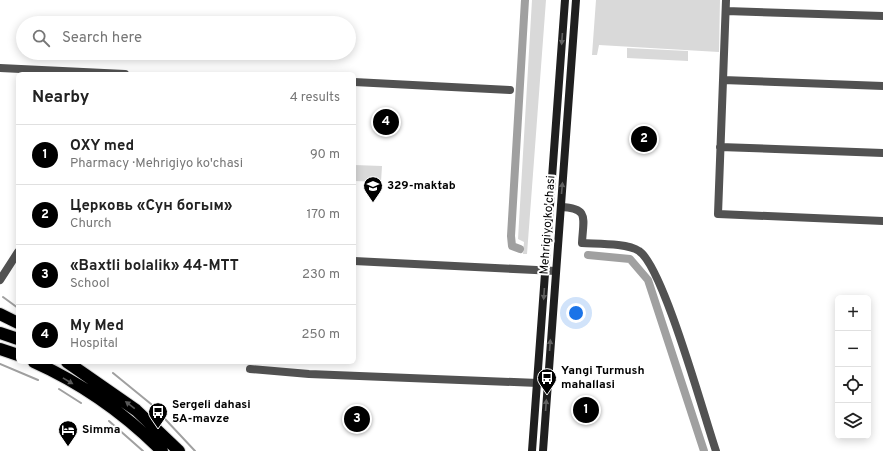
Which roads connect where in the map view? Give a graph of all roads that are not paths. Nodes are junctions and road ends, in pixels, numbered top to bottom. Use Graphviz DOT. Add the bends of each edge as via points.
graph roads {
  1 [pos="565,0"];
  2 [pos="576,0"];
  3 [pos="726,0"];
  4 [pos="726,10"];
  5 [pos="883,16"];
  6 [pos="0,68"];
  7 [pos="28,72"];
  8 [pos="723,80"];
  9 [pos="356,82"];
  10 [pos="883,86"];
  11 [pos="510,90"];
  12 [pos="720,147"];
  13 [pos="883,153"];
  14 [pos="561,207"];
  15 [pos="883,221"];
  16 [pos="16,255"];
  17 [pos="356,261"];
  18 [pos="545,270"];
  19 [pos="556,271"];
  20 [pos="0,280"];
  21 [pos="0,314"];
  22 [pos="16,322"];
  23 [pos="0,333"];
  24 [pos="16,338"];
  25 [pos="0,348"];
  26 [pos="16,354"];
  27 [pos="38,364"];
  28 [pos="70,364"];
  29 [pos="250,369"];
  30 [pos="538,383"];
  31 [pos="162,451"];
  32 [pos="179,451"];
  33 [pos="532,451"];
  34 [pos="543,451"];
  35 [pos="716,451"];
  1 -- 18 [label="main road, Mehrigiyo ko'chasi, one-way"];
  14 -- 2 [label="main road, Mehrigiyo ko'chasi, one-way"];
  3 -- 4 [label="street"];
  4 -- 5 [label="street"];
  4 -- 8 [label="street"];
  6 -- 7 [label="street"];
  8 -- 10 [label="street"];
  8 -- 12 [label="street"];
  9 -- 11 [label="street"];
  12 -- 13 [label="street"];
  12 -- 15 [label="street" via="718,214"];
  14 -- 19 [label="main road, Mehrigiyo ko'chasi"];
  14 -- 35 [label="street" via="575,207 580,210 583,216 582,243 632,247 643,254 654,270"];
  16 -- 20 [label="street"];
  17 -- 18 [label="street"];
  18 -- 19 [label="street"];
  18 -- 30 [label="main road, Mehrigiyo ko'chasi, one-way"];
  34 -- 19 [label="main road, Mehrigiyo ko'chasi, one-way"];
  21 -- 22 [label="highway"];
  23 -- 24 [label="highway"];
  25 -- 26 [label="highway"];
  27 -- 31 [label="highway, one-way" via="128,420"];
  32 -- 28 [label="highway, one-way" via="136,410"];
  29 -- 30 [label="street" via="309,374"];
  30 -- 33 [label="main road, Mehrigiyo ko'chasi"];
}
